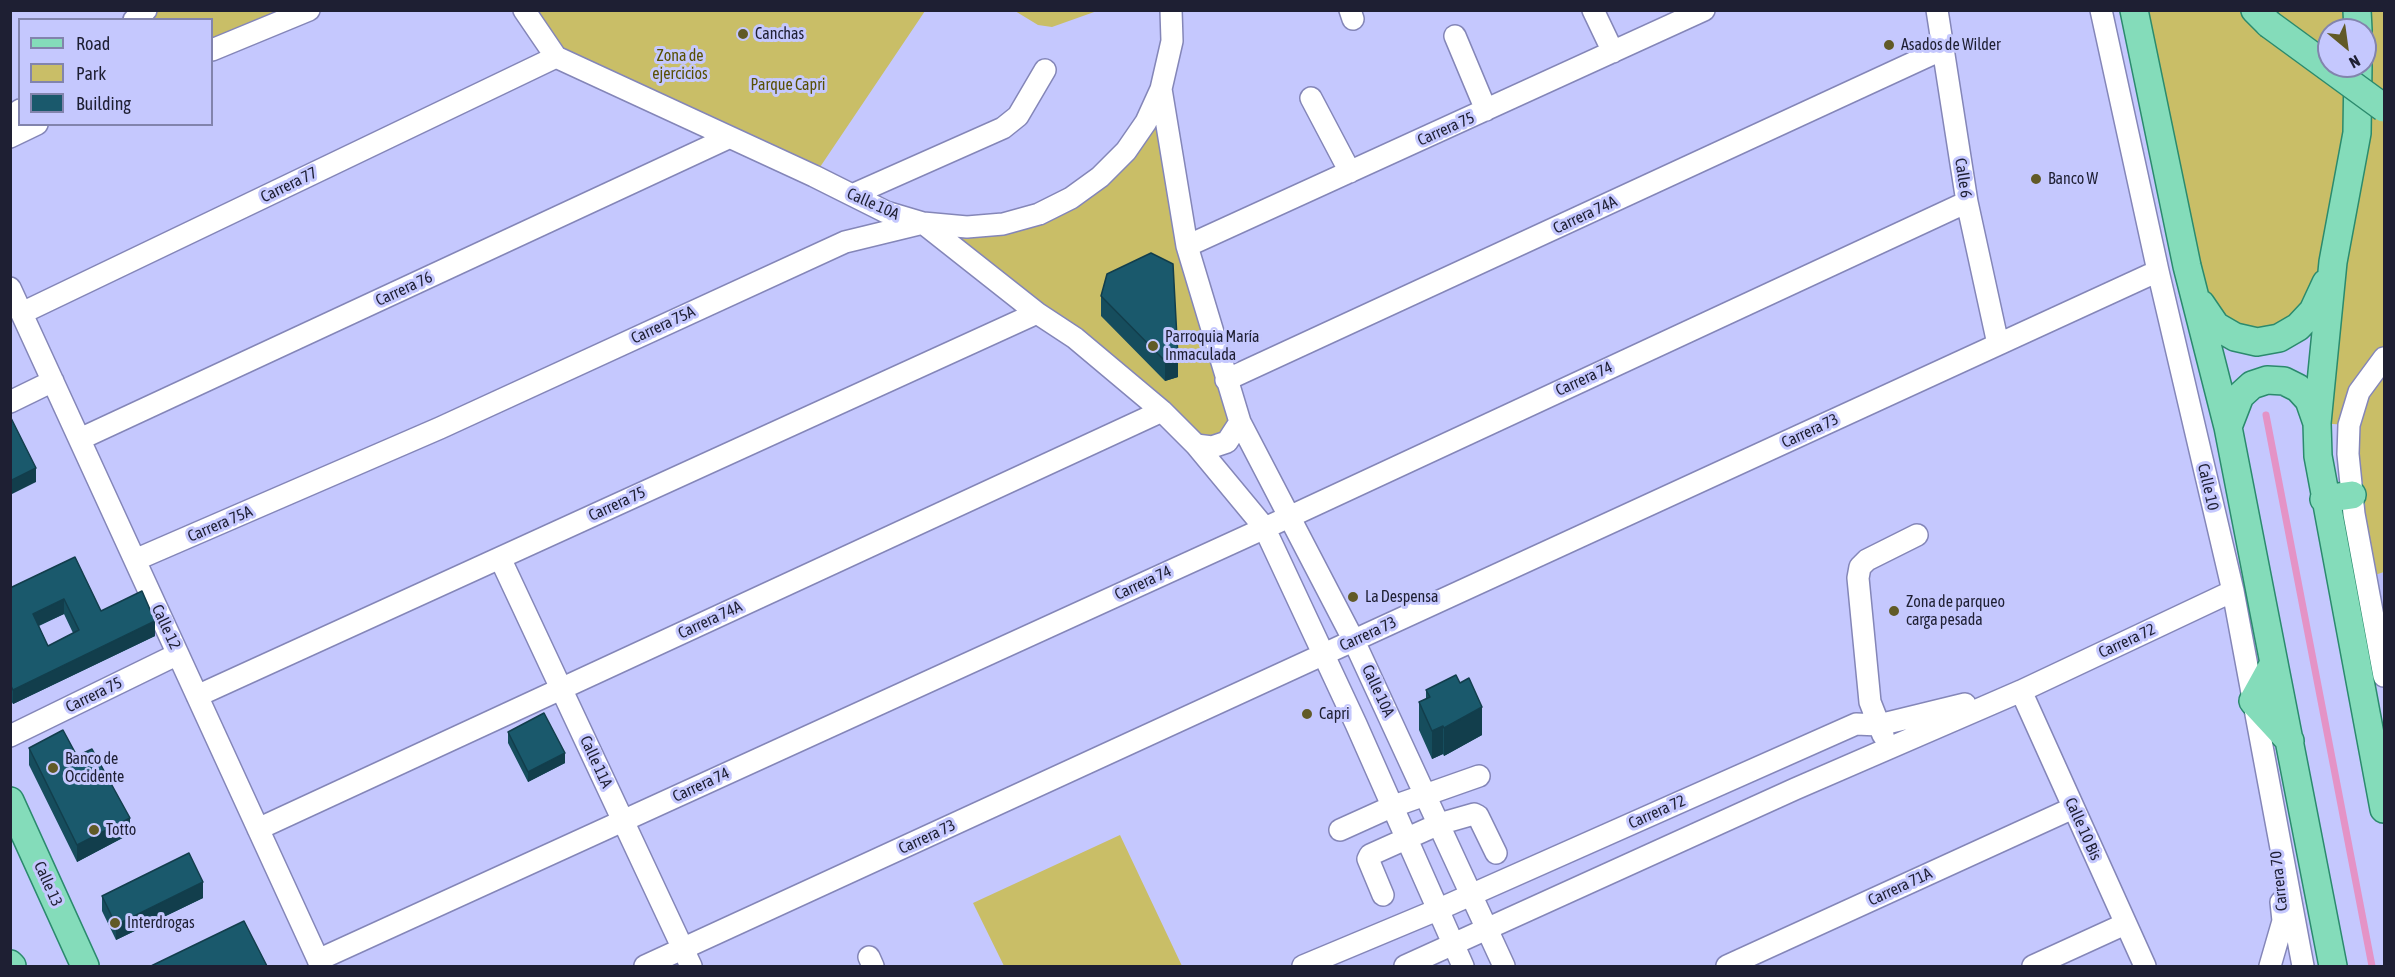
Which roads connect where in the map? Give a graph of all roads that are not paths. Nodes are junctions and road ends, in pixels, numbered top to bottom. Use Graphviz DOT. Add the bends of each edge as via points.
graph roads {
  1 [pos="309,10"];
  2 [pos="524,10"];
  3 [pos="1171,10"];
  4 [pos="1593,10"];
  5 [pos="1704,10"];
  6 [pos="1937,10"];
  7 [pos="2101,10"];
  8 [pos="2134,10"];
  9 [pos="2262,17"];
  10 [pos="1455,36"];
  11 [pos="213,50"];
  12 [pos="1943,50"];
  13 [pos="1613,52"];
  14 [pos="556,57"];
  15 [pos="1045,70"];
  16 [pos="2358,78"];
  17 [pos="1161,89"];
  18 [pos="1311,98"];
  19 [pos="2385,108"];
  20 [pos="1486,110"];
  21 [pos="34,126"];
  22 [pos="10,137"];
  23 [pos="728,138"];
  24 [pos="1350,172"];
  25 [pos="852,195"];
  26 [pos="1967,202"];
  27 [pos="923,223"];
  28 [pos="1187,246"];
  29 [pos="2333,262"];
  30 [pos="2187,266"];
  31 [pos="2158,271"];
  32 [pos="10,288"];
  33 [pos="22,313"];
  34 [pos="1037,313"];
  35 [pos="1998,345"];
  36 [pos="2385,358"];
  37 [pos="1226,380"];
  38 [pos="53,381"];
  39 [pos="10,402"];
  40 [pos="1162,411"];
  41 [pos="1240,422"];
  42 [pos="2317,423"];
  43 [pos="2228,427"];
  44 [pos="80,440"];
  45 [pos="1196,445"];
  46 [pos="2352,495"];
  47 [pos="2325,499"];
  48 [pos="1288,517"];
  49 [pos="1264,527"];
  50 [pos="1917,535"];
  51 [pos="500,558"];
  52 [pos="135,560"];
  53 [pos="2376,589"];
  54 [pos="2233,591"];
  55 [pos="2379,621"];
  56 [pos="1354,641"];
  57 [pos="178,654"];
  58 [pos="1324,655"];
  59 [pos="2274,663"];
  60 [pos="2385,676"];
  61 [pos="562,689"];
  62 [pos="2021,691"];
  63 [pos="196,696"];
  64 [pos="2253,701"];
  65 [pos="1878,725"];
  66 [pos="10,736"];
  67 [pos="2290,741"];
  68 [pos="1888,748"];
  69 [pos="2380,766"];
  70 [pos="1479,776"];
  71 [pos="2270,794"];
  72 [pos="1427,795"];
  73 [pos="10,801"];
  74 [pos="1391,807"];
  75 [pos="2073,808"];
  76 [pos="2384,808"];
  77 [pos="623,821"];
  78 [pos="1439,824"];
  79 [pos="258,829"];
  80 [pos="1340,830"];
  81 [pos="1405,838"];
  82 [pos="1496,853"];
  83 [pos="1383,895"];
  84 [pos="1471,895"];
  85 [pos="1437,910"];
  86 [pos="2125,924"];
  87 [pos="1488,930"];
  88 [pos="1454,946"];
  89 [pos="687,958"];
  90 [pos="319,963"];
  91 [pos="85,966"];
  92 [pos="645,966"];
  93 [pos="1302,966"];
  94 [pos="1405,966"];
  95 [pos="1463,966"];
  96 [pos="1504,966"];
  97 [pos="1727,966"];
  98 [pos="2033,966"];
  99 [pos="2145,966"];
  100 [pos="2270,966"];
  101 [pos="2303,966"];
  102 [pos="2333,966"];
  1 -- 11 [label="street"];
  2 -- 14 [label="street"];
  3 -- 17 [label="street, Calle 10A" via="1172,41"];
  4 -- 13 [label="street"];
  5 -- 13 [label="street, Carrera 75"];
  6 -- 12 [label="street, Calle 6"];
  7 -- 31 [label="street, Calle 10"];
  8 -- 30 [label="main road, Calle 10"];
  9 -- 19 [label="main road, bridge"];
  10 -- 20 [label="street"];
  12 -- 26 [label="street, Calle 6"];
  12 -- 37 [label="street, Carrera 74A"];
  13 -- 20 [label="street, Carrera 75"];
  14 -- 23 [label="street, Calle 10A"];
  14 -- 33 [label="street, Carrera 77"];
  15 -- 25 [label="street" via="1018,116 1003,128"];
  16 -- 29 [label="main road" via="2357,134"];
  17 -- 27 [label="street, Carrera 75A" via="1146,122 1126,151 1071,198 1039,214 1004,224 967,227"];
  17 -- 28 [label="street, Calle 10A"];
  18 -- 24 [label="street"];
  20 -- 24 [label="street, Carrera 75"];
  21 -- 22 [label="street"];
  23 -- 25 [label="street, Calle 10A"];
  23 -- 44 [label="street, Carrera 76"];
  24 -- 28 [label="street, Carrera 75"];
  25 -- 27 [label="street, Calle 10A" via="886,212"];
  26 -- 35 [label="street, Calle 6"];
  26 -- 48 [label="street, Carrera 74"];
  27 -- 34 [label="street, Calle 10A"];
  27 -- 52 [label="street, Carrera 75A" via="845,242 440,428"];
  28 -- 37 [label="street, Calle 10A"];
  29 -- 30 [label="main road" via="2322,294 2298,327 2279,338 2257,342 2235,338 2216,326 2203,309"];
  29 -- 42 [label="main road"];
  30 -- 43 [label="main road, Calle 10"];
  31 -- 35 [label="street, Carrera 73"];
  31 -- 54 [label="street, Calle 10"];
  32 -- 33 [label="street, Calle 12"];
  33 -- 38 [label="street, Calle 12"];
  34 -- 40 [label="street, Calle 10A" via="1076,338"];
  34 -- 51 [label="street, Carrera 75"];
  35 -- 56 [label="street, Carrera 73"];
  36 -- 46 [label="street" via="2359,392 2351,414 2348,454"];
  37 -- 41 [label="street, Calle 10A"];
  38 -- 39 [label="street"];
  38 -- 44 [label="street, Calle 12"];
  40 -- 45 [label="street, Calle 10A"];
  40 -- 61 [label="street, Carrera 74A"];
  41 -- 45 [label="street" via="1227,442 1212,447"];
  41 -- 48 [label="street, Calle 10A"];
  42 -- 43 [label="main road" via="2309,400 2298,388 2284,381 2267,380 2252,385 2240,396"];
  42 -- 47 [label="main road"];
  43 -- 59 [label="main road, Calle 10"];
  44 -- 52 [label="street, Calle 12"];
  45 -- 49 [label="street, Calle 10A"];
  46 -- 47 [label="main road"];
  46 -- 53 [label="street"];
  47 -- 69 [label="main road"];
  48 -- 49 [label="street, Carrera 74"];
  48 -- 56 [label="street, Calle 10A"];
  49 -- 58 [label="street, Calle 10A"];
  49 -- 77 [label="street, Carrera 74"];
  50 -- 65 [label="street" via="1860,567 1870,702"];
  51 -- 61 [label="street, Calle 11A"];
  51 -- 63 [label="street, Carrera 75"];
  52 -- 57 [label="street, Calle 12"];
  53 -- 55 [label="street"];
  54 -- 62 [label="street, Carrera 72"];
  54 -- 64 [label="street, Calle 10"];
  55 -- 60 [label="street"];
  56 -- 58 [label="street, Carrera 73"];
  56 -- 72 [label="street, Calle 10A"];
  57 -- 63 [label="street, Calle 12"];
  57 -- 66 [label="street, Carrera 75"];
  58 -- 74 [label="street, Calle 10A"];
  58 -- 89 [label="street, Carrera 73"];
  59 -- 64 [label="main road"];
  59 -- 67 [label="main road, Calle 10"];
  61 -- 77 [label="street, Calle 11A"];
  61 -- 79 [label="street, Carrera 74A"];
  62 -- 65 [label="street, Carrera 72"];
  62 -- 68 [label="street, Carrera 72"];
  62 -- 75 [label="street, Calle 10 Bis"];
  63 -- 79 [label="street, Calle 12"];
  64 -- 67 [label="main road"];
  64 -- 71 [label="street, Calle 10"];
  65 -- 68 [label="street"];
  65 -- 84 [label="street, Carrera 72" via="1856,724"];
  67 -- 102 [label="main road, Calle 10"];
  68 -- 87 [label="street, Carrera 72"];
  69 -- 76 [label="main road"];
  70 -- 72 [label="street"];
  71 -- 100 [label="street, Carrera 70" via="2283,921"];
  71 -- 101 [label="street, Calle 10"];
  72 -- 74 [label="street"];
  72 -- 78 [label="street, Calle 10A"];
  73 -- 91 [label="main road, Calle 13"];
  74 -- 80 [label="street"];
  74 -- 81 [label="street, Calle 10A"];
  75 -- 86 [label="street, Calle 10 Bis"];
  75 -- 97 [label="street, Carrera 71A"];
  77 -- 89 [label="street, Calle 11A"];
  77 -- 90 [label="street, Carrera 74"];
  78 -- 81 [label="street"];
  78 -- 82 [label="street" via="1478,816"];
  78 -- 84 [label="street, Calle 10A"];
  79 -- 90 [label="street, Calle 12"];
  81 -- 83 [label="street" via="1368,857"];
  81 -- 85 [label="street, Calle 10A"];
  84 -- 85 [label="street, Carrera 72"];
  84 -- 87 [label="street, Calle 10A"];
  85 -- 88 [label="street, Calle 10A"];
  85 -- 93 [label="street, Carrera 72"];
  86 -- 98 [label="street"];
  86 -- 99 [label="street, Calle 10 Bis"];
  87 -- 88 [label="street, Carrera 72"];
  87 -- 96 [label="street, Calle 10A"];
  88 -- 94 [label="street, Carrera 72"];
  88 -- 95 [label="street, Calle 10A"];
  89 -- 92 [label="street, Carrera 73"];
}
